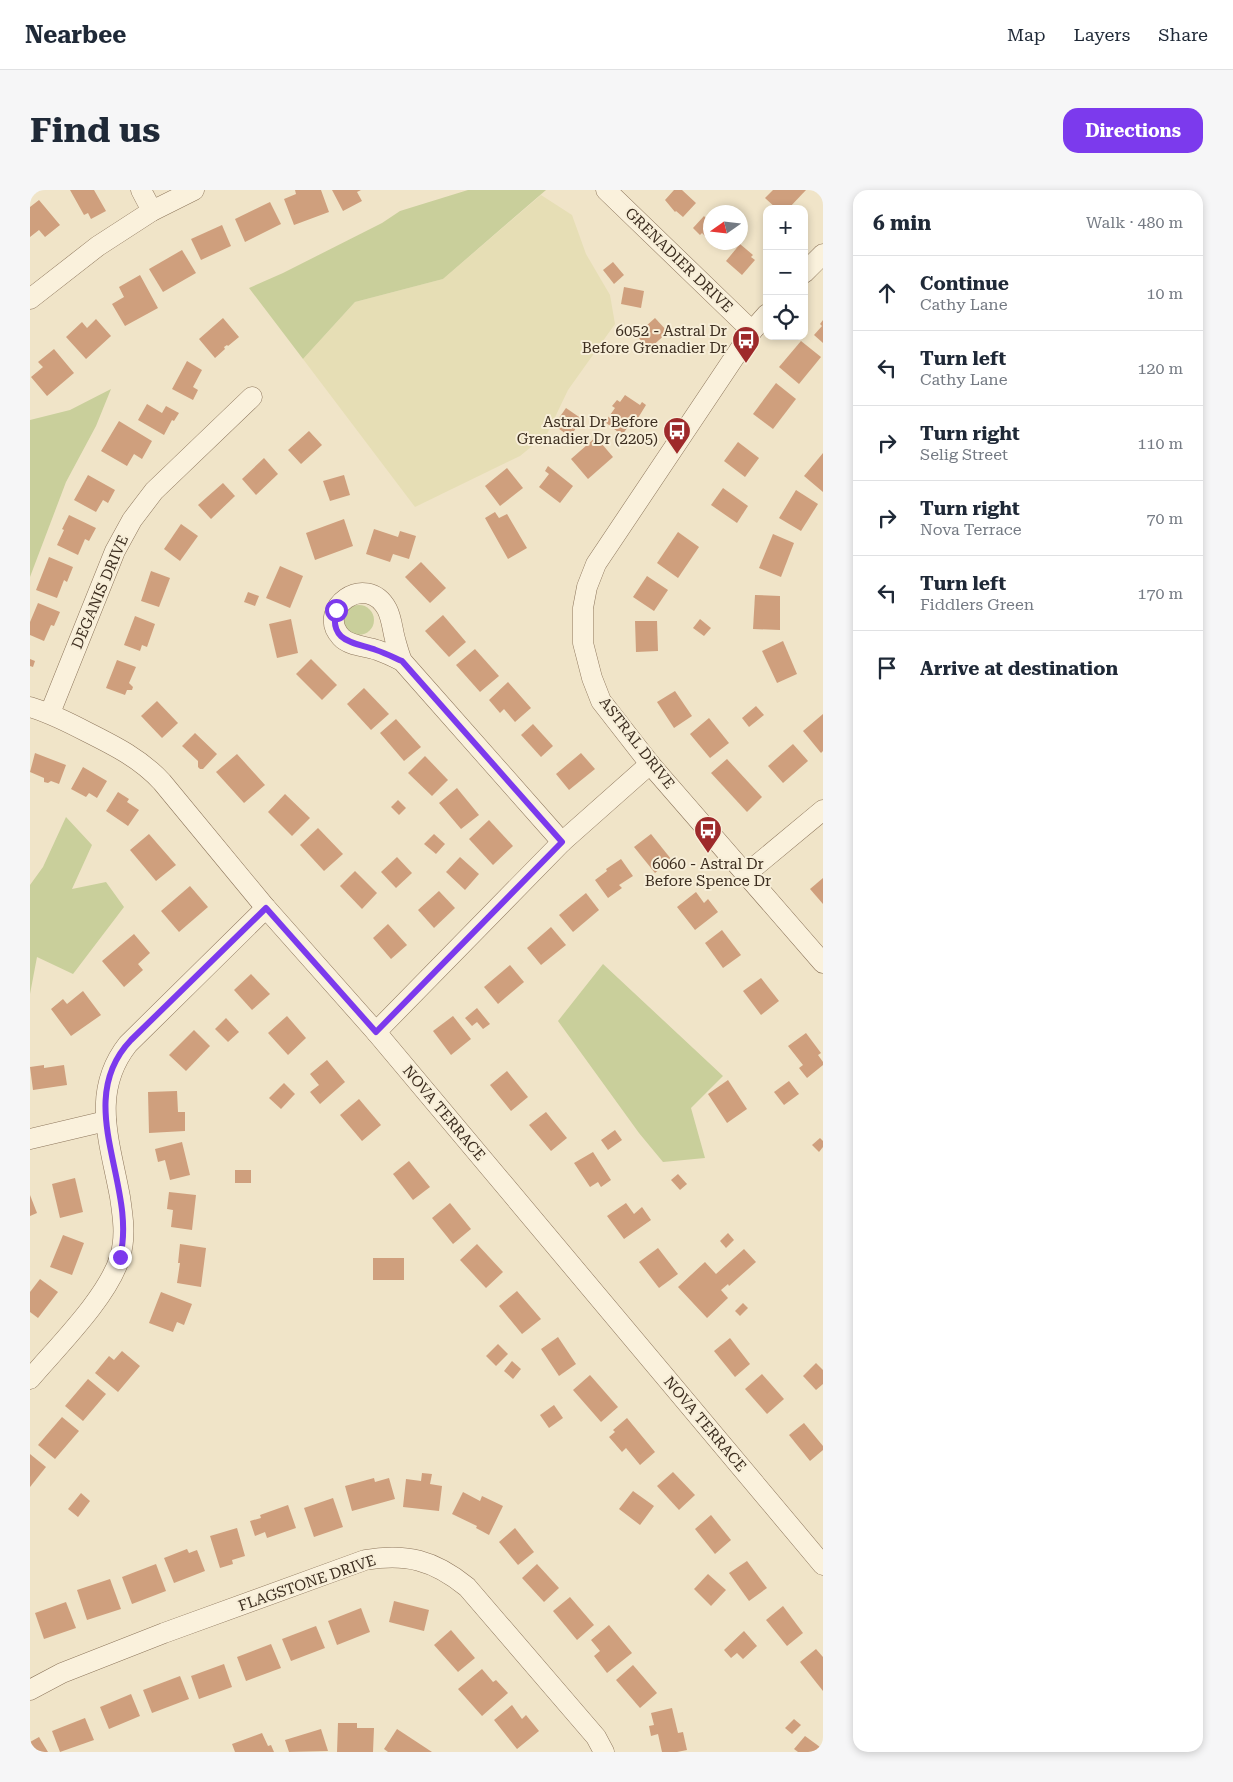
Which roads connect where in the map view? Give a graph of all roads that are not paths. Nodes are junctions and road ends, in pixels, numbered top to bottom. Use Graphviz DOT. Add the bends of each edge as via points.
graph roads {
  1 [pos="141,190"];
  2 [pos="194,190"];
  3 [pos="606,190"];
  4 [pos="152,211"];
  5 [pos="823,254"];
  6 [pos="808,269"];
  7 [pos="30,299"];
  8 [pos="763,319"];
  9 [pos="752,331"];
  10 [pos="252,396"];
  11 [pos="402,661"];
  12 [pos="30,706"];
  13 [pos="50,713"];
  14 [pos="650,764"];
  15 [pos="823,810"];
  16 [pos="562,842"];
  17 [pos="746,874"];
  18 [pos="266,908"];
  19 [pos="823,963"];
  20 [pos="376,1032"];
  21 [pos="106,1121"];
  22 [pos="30,1140"];
  23 [pos="30,1379"];
  24 [pos="823,1564"];
  25 [pos="30,1690"];
  26 [pos="604,1752"];
  1 -- 4 [label="street"];
  2 -- 4 [label="street"];
  3 -- 9 [label="street, GRENADIER DRIVE"];
  4 -- 7 [label="street" via="98,246"];
  5 -- 6 [label="street"];
  8 -- 9 [label="street, ASTRAL DRIVE"];
  9 -- 14 [label="street, ASTRAL DRIVE" via="600,556 587,587 583,643 592,678 601,701"];
  10 -- 13 [label="street, DEGANIS DRIVE" via="154,491 132,520 115,551"];
  11 -- 16 [label="street"];
  12 -- 13 [label="street, NOVA TERRACE"];
  13 -- 18 [label="street, NOVA TERRACE" via="130,754 157,775"];
  14 -- 16 [label="street"];
  14 -- 17 [label="street, ASTRAL DRIVE"];
  15 -- 17 [label="street"];
  16 -- 20 [label="street"];
  17 -- 19 [label="street, ASTRAL DRIVE"];
  18 -- 20 [label="street, NOVA TERRACE"];
  18 -- 21 [label="street" via="122,1051 106,1087"];
  20 -- 24 [label="street, NOVA TERRACE"];
  21 -- 22 [label="street"];
  21 -- 23 [label="street" via="123,1215 120,1257 95,1303"];
  25 -- 26 [label="street, FLAGSTONE DRIVE" via="62,1673 164,1633 365,1560 404,1558 442,1570 466,1587 596,1737"];
}
